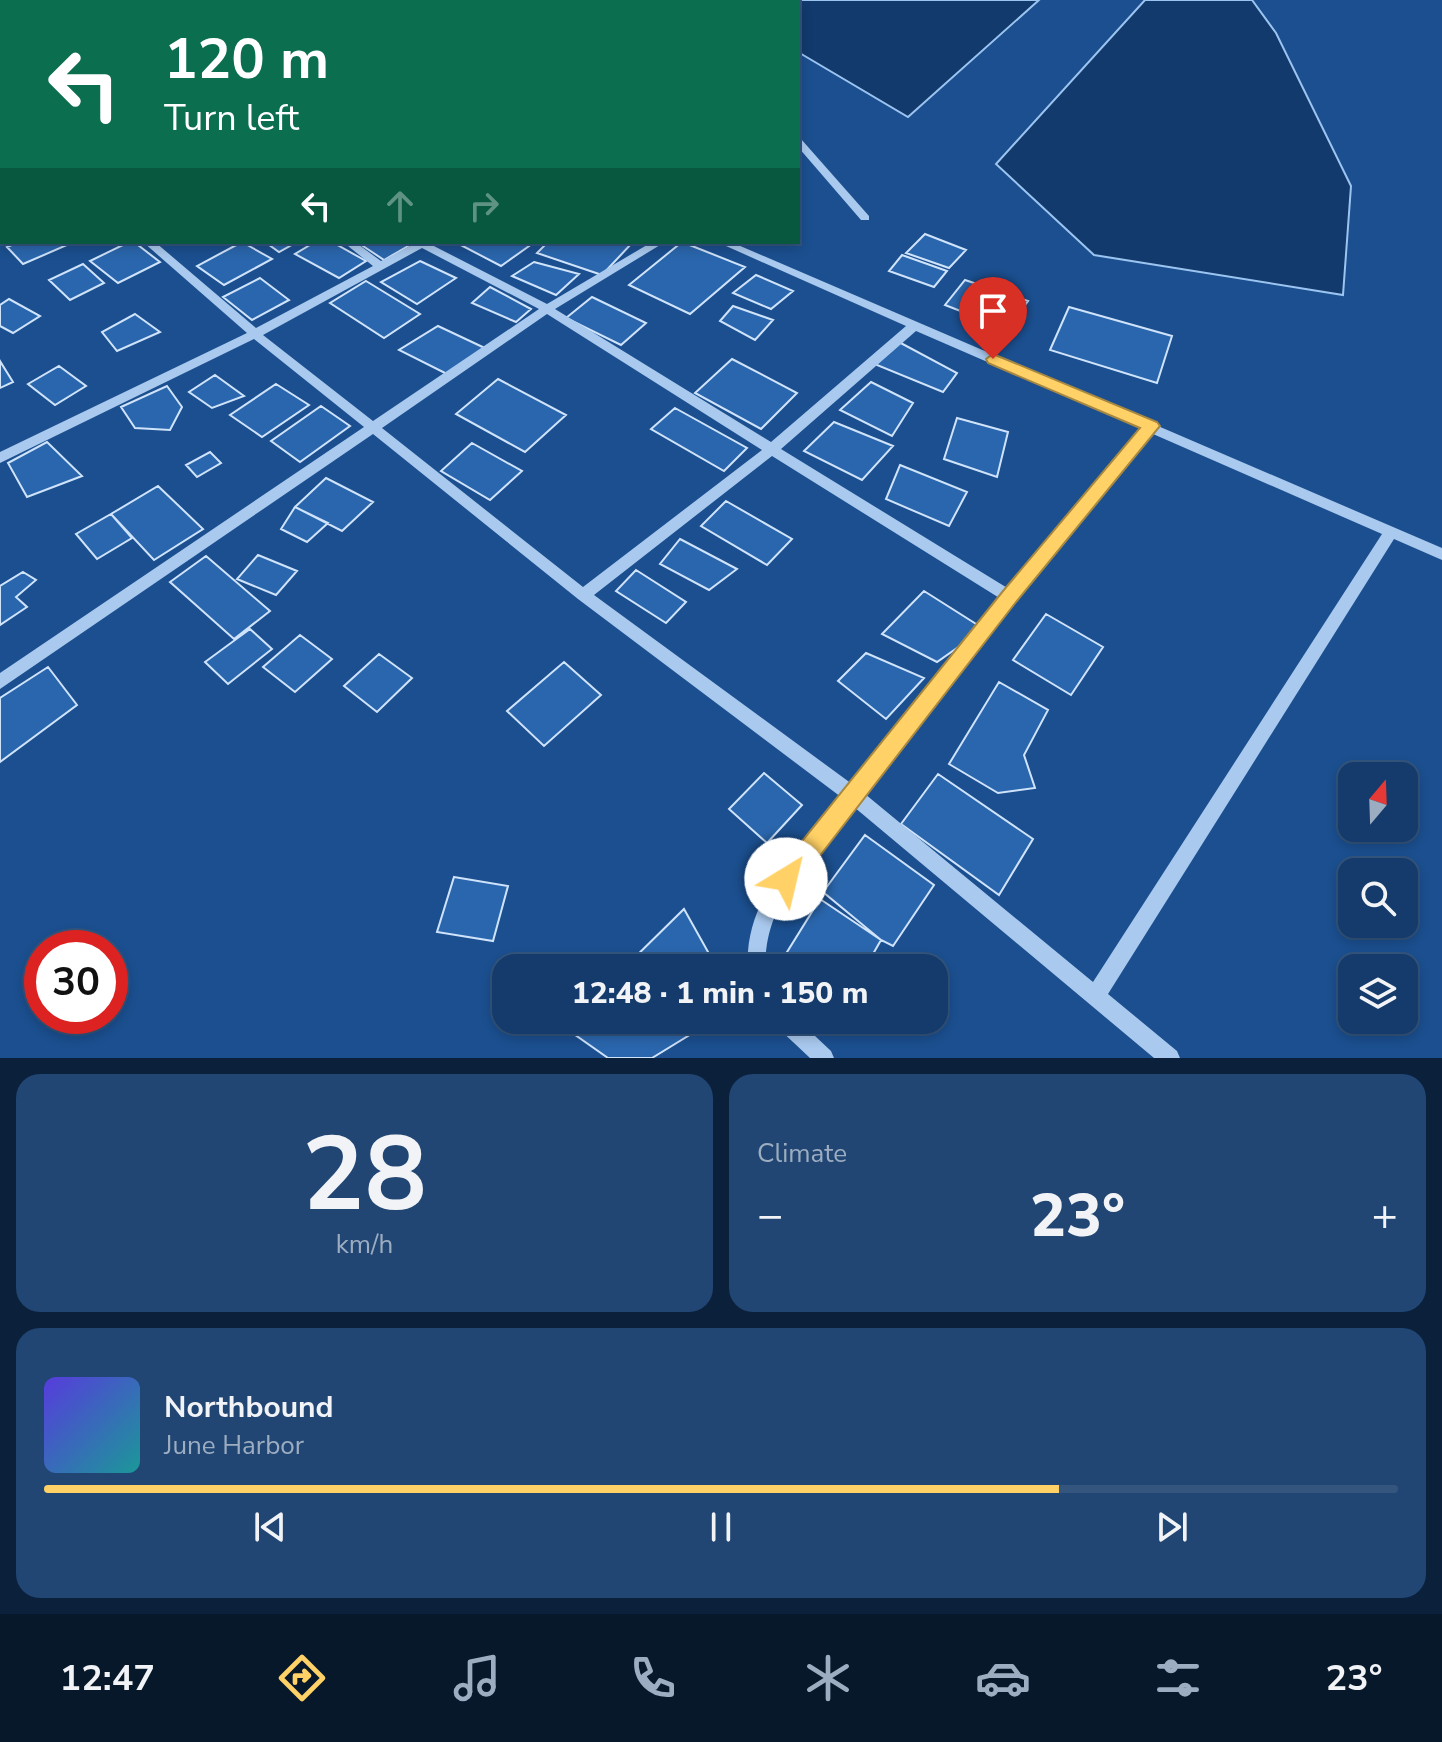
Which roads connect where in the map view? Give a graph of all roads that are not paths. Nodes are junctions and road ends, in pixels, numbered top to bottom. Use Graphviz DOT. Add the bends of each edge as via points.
graph roads {
  1 [pos="800,143"];
  2 [pos="865,218"];
  3 [pos="150,244"];
  4 [pos="351,244"];
  5 [pos="422,244"];
  6 [pos="426,244"];
  7 [pos="657,244"];
  8 [pos="727,244"];
  9 [pos="379,265"];
  10 [pos="547,309"];
  11 [pos="914,326"];
  12 [pos="255,334"];
  13 [pos="1152,426"];
  14 [pos="374,430"];
  15 [pos="771,450"];
  16 [pos="0,458"];
  17 [pos="1390,533"];
  18 [pos="1442,554"];
  19 [pos="583,595"];
  20 [pos="1009,597"];
  21 [pos="0,682"];
  22 [pos="854,796"];
  23 [pos="759,954"];
  24 [pos="1095,996"];
  25 [pos="799,1034"];
  26 [pos="824,1058"];
  27 [pos="1170,1058"];
  1 -- 2 [label="street"];
  3 -- 12 [label="street"];
  4 -- 9 [label="street"];
  5 -- 9 [label="street"];
  6 -- 10 [label="street"];
  7 -- 10 [label="street"];
  8 -- 11 [label="street"];
  9 -- 12 [label="street"];
  10 -- 14 [label="street"];
  10 -- 15 [label="street"];
  11 -- 13 [label="street"];
  11 -- 15 [label="street"];
  12 -- 14 [label="street"];
  12 -- 16 [label="street"];
  13 -- 17 [label="street"];
  13 -- 20 [label="street"];
  14 -- 19 [label="street"];
  14 -- 21 [label="street"];
  15 -- 19 [label="street"];
  15 -- 20 [label="street"];
  17 -- 18 [label="street"];
  17 -- 24 [label="street"];
  19 -- 22 [label="street"];
  20 -- 22 [label="street"];
  22 -- 23 [label="street" via="799,860 774,899"];
  22 -- 24 [label="street"];
  24 -- 27 [label="street"];
  25 -- 26 [label="street"];
}
